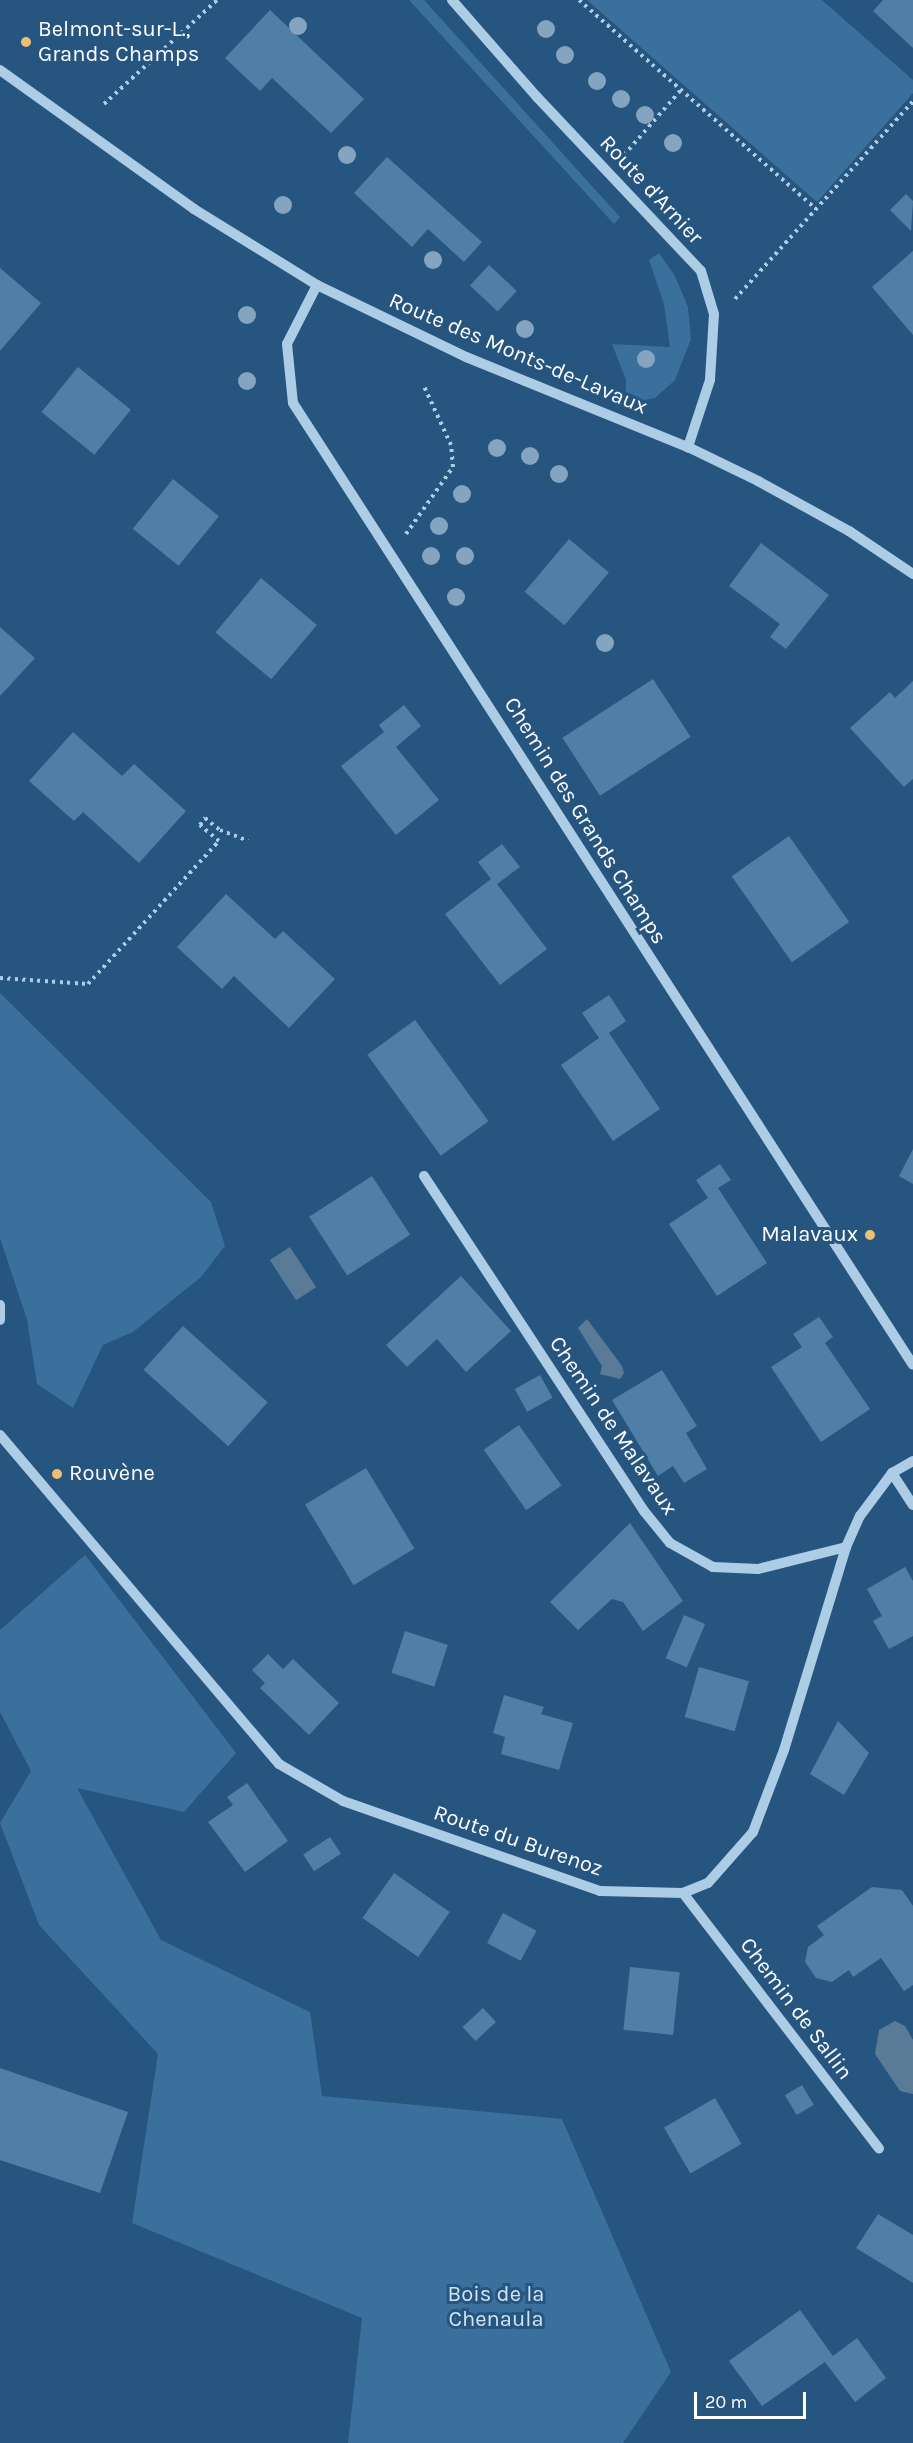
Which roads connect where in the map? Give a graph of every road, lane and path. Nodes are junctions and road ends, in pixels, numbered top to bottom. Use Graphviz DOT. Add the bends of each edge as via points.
graph roads {
  1 [pos="217,0"];
  2 [pos="452,0"];
  3 [pos="579,0"];
  4 [pos="0,70"];
  5 [pos="680,91"];
  6 [pos="913,101"];
  7 [pos="104,104"];
  8 [pos="621,158"];
  9 [pos="816,209"];
  10 [pos="317,285"];
  11 [pos="731,302"];
  12 [pos="423,384"];
  13 [pos="688,447"];
  14 [pos="392,558"];
  15 [pos="913,574"];
  16 [pos="248,841"];
  17 [pos="0,978"];
  18 [pos="424,1176"];
  19 [pos="0,1305"];
  20 [pos="0,1320"];
  21 [pos="913,1365"];
  22 [pos="0,1435"];
  23 [pos="913,1461"];
  24 [pos="892,1473"];
  25 [pos="913,1505"];
  26 [pos="846,1547"];
  27 [pos="683,1893"];
  28 [pos="879,2148"];
  1 -- 7 [label="path"];
  2 -- 13 [label="street, Route d'Arnier" via="537,98 701,271 714,314 710,380"];
  3 -- 5 [label="path"];
  4 -- 10 [label="street, Route des Monts-de-Lavaux" via="194,209"];
  5 -- 8 [label="path"];
  5 -- 9 [label="path"];
  6 -- 9 [label="path"];
  9 -- 11 [label="path" via="748,288"];
  10 -- 13 [label="street, Route des Monts-de-Lavaux" via="466,357"];
  10 -- 14 [label="street, Chemin des Grands Champs" via="287,344 293,403"];
  12 -- 14 [label="path" via="451,445 453,467 425,502"];
  13 -- 15 [label="street, Route des Monts-de-Lavaux" via="783,494"];
  14 -- 21 [label="street, Chemin des Grands Champs"];
  16 -- 17 [label="path" via="220,830 205,818 200,825 219,841 88,984"];
  18 -- 26 [label="street, Chemin de Malavaux" via="644,1511 670,1543 713,1567 758,1569"];
  19 -- 20 [label="street"];
  22 -- 27 [label="street, Route du Burenoz" via="279,1764 343,1801 600,1890"];
  23 -- 24 [label="street, Route du Burenoz"];
  24 -- 25 [label="street"];
  24 -- 26 [label="street, Route du Burenoz" via="860,1516"];
  26 -- 27 [label="street, Route du Burenoz" via="784,1750 753,1832 708,1883"];
  27 -- 28 [label="street, Chemin de Sallin"];
}
